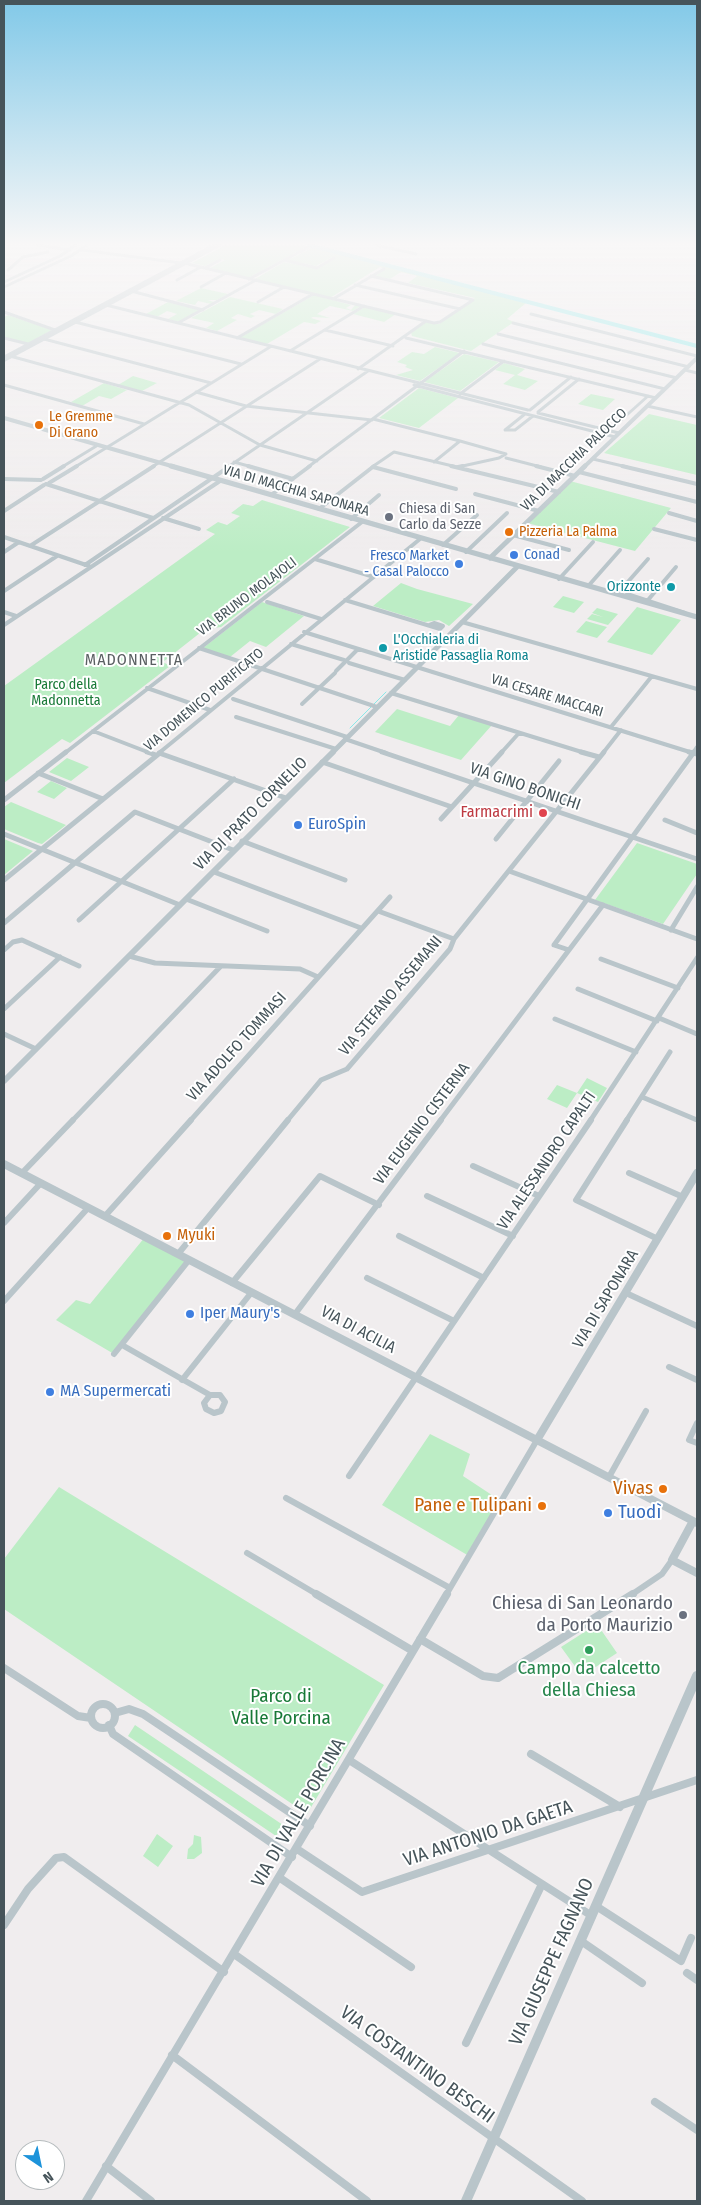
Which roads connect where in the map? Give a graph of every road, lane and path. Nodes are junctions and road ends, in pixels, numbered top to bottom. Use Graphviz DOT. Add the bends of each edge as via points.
graph roads {
  1 [pos="21,348"];
  2 [pos="29,348"];
  3 [pos="79,348"];
  4 [pos="179,348"];
  5 [pos="267,348"];
  6 [pos="276,348"];
  7 [pos="297,348"];
  8 [pos="390,348"];
  9 [pos="450,348"];
  10 [pos="499,348"];
  11 [pos="555,348"];
  12 [pos="607,348"];
  13 [pos="662,348"];
  14 [pos="464,351"];
  15 [pos="290,352"];
  16 [pos="12,357"];
  17 [pos="697,357"];
  18 [pos="4,358"];
  19 [pos="320,359"];
  20 [pos="504,361"];
  21 [pos="241,364"];
  22 [pos="358,369"];
  23 [pos="687,369"];
  24 [pos="368,371"];
  25 [pos="697,373"];
  26 [pos="393,377"];
  27 [pos="571,377"];
  28 [pos="677,378"];
  29 [pos="579,379"];
  30 [pos="420,382"];
  31 [pos="211,383"];
  32 [pos="4,385"];
  33 [pos="416,386"];
  34 [pos="665,389"];
  35 [pos="196,392"];
  36 [pos="462,393"];
  37 [pos="457,396"];
  38 [pos="648,396"];
  39 [pos="656,398"];
  40 [pos="179,402"];
  41 [pos="246,406"];
  42 [pos="647,406"];
  43 [pos="309,412"];
  44 [pos="527,412"];
  45 [pos="535,414"];
  46 [pos="697,417"];
  47 [pos="4,418"];
  48 [pos="372,419"];
  49 [pos="144,424"];
  50 [pos="219,424"];
  51 [pos="609,430"];
  52 [pos="603,434"];
  53 [pos="617,435"];
  54 [pos="460,440"];
  55 [pos="98,445"];
  56 [pos="260,445"];
  57 [pos="106,447"];
  58 [pos="90,450"];
  59 [pos="98,452"];
  60 [pos="506,458"];
  61 [pos="593,459"];
  62 [pos="317,461"];
  63 [pos="234,462"];
  64 [pos="434,462"];
  65 [pos="159,463"];
  66 [pos="373,467"];
  67 [pos="458,467"];
  68 [pos="579,472"];
  69 [pos="575,476"];
  70 [pos="210,478"];
  71 [pos="4,479"];
  72 [pos="293,479"];
  73 [pos="41,480"];
  74 [pos="220,481"];
  75 [pos="203,483"];
  76 [pos="47,484"];
  77 [pos="697,484"];
  78 [pos="212,486"];
  79 [pos="456,489"];
  80 [pos="559,492"];
  81 [pos="475,494"];
  82 [pos="271,495"];
  83 [pos="379,495"];
  84 [pos="99,502"];
  85 [pos="697,502"];
  86 [pos="319,510"];
  87 [pos="4,511"];
  88 [pos="540,511"];
  89 [pos="669,513"];
  90 [pos="507,514"];
  91 [pos="477,515"];
  92 [pos="153,518"];
  93 [pos="164,518"];
  94 [pos="351,518"];
  95 [pos="697,521"];
  96 [pos="362,522"];
  97 [pos="157,523"];
  98 [pos="199,529"];
  99 [pos="654,529"];
  100 [pos="513,535"];
  101 [pos="4,537"];
  102 [pos="420,539"];
  103 [pos="697,540"];
  104 [pos="19,542"];
  105 [pos="593,542"];
  106 [pos="30,546"];
  107 [pos="443,546"];
  108 [pos="570,550"];
  109 [pos="620,550"];
  110 [pos="4,552"];
  111 [pos="466,552"];
  112 [pos="56,556"];
  113 [pos="490,558"];
  114 [pos="315,559"];
  115 [pos="648,559"];
  116 [pos="86,565"];
  117 [pos="91,566"];
  118 [pos="517,567"];
  119 [pos="676,567"];
  120 [pos="374,577"];
  121 [pos="561,577"];
  122 [pos="590,584"];
  123 [pos="4,591"];
  124 [pos="619,592"];
  125 [pos="345,600"];
  126 [pos="648,600"];
  127 [pos="266,602"];
  128 [pos="4,612"];
  129 [pos="686,614"];
  130 [pos="16,616"];
  131 [pos="697,617"];
  132 [pos="321,619"];
  133 [pos="462,622"];
  134 [pos="4,625"];
  135 [pos="428,625"];
  136 [pos="304,632"];
  137 [pos="290,644"];
  138 [pos="199,648"];
  139 [pos="358,649"];
  140 [pos="344,660"];
  141 [pos="349,663"];
  142 [pos="417,667"];
  143 [pos="260,669"];
  144 [pos="652,676"];
  145 [pos="405,680"];
  146 [pos="147,688"];
  147 [pos="319,688"];
  148 [pos="697,688"];
  149 [pos="392,693"];
  150 [pos="233,699"];
  151 [pos="302,704"];
  152 [pos="377,707"];
  153 [pos="210,710"];
  154 [pos="236,717"];
  155 [pos="611,727"];
  156 [pos="621,730"];
  157 [pos="93,731"];
  158 [pos="519,732"];
  159 [pos="346,738"];
  160 [pos="697,747"];
  161 [pos="336,749"];
  162 [pos="695,753"];
  163 [pos="157,754"];
  164 [pos="599,757"];
  165 [pos="559,761"];
  166 [pos="322,762"];
  167 [pos="38,773"];
  168 [pos="234,779"];
  169 [pos="474,782"];
  170 [pos="286,798"];
  171 [pos="104,799"];
  172 [pos="4,800"];
  173 [pos="526,800"];
  174 [pos="452,807"];
  175 [pos="556,811"];
  176 [pos="441,819"];
  177 [pos="665,820"];
  178 [pos="181,830"];
  179 [pos="697,833"];
  180 [pos="4,834"];
  181 [pos="631,837"];
  182 [pos="496,839"];
  183 [pos="242,841"];
  184 [pos="41,850"];
  185 [pos="233,850"];
  186 [pos="697,858"];
  187 [pos="75,863"];
  188 [pos="509,871"];
  189 [pos="214,872"];
  190 [pos="4,880"];
  191 [pos="345,880"];
  192 [pos="122,882"];
  193 [pos="697,887"];
  194 [pos="390,897"];
  195 [pos="186,899"];
  196 [pos="586,899"];
  197 [pos="180,905"];
  198 [pos="603,905"];
  199 [pos="378,911"];
  200 [pos="79,920"];
  201 [pos="4,923"];
  202 [pos="361,928"];
  203 [pos="670,930"];
  204 [pos="266,931"];
  205 [pos="454,939"];
  206 [pos="697,939"];
  207 [pos="4,950"];
  208 [pos="569,950"];
  209 [pos="129,956"];
  210 [pos="60,957"];
  211 [pos="697,958"];
  212 [pos="601,959"];
  213 [pos="79,966"];
  214 [pos="221,966"];
  215 [pos="318,977"];
  216 [pos="678,988"];
  217 [pos="578,989"];
  218 [pos="4,1009"];
  219 [pos="555,1019"];
  220 [pos="658,1020"];
  221 [pos="4,1034"];
  222 [pos="697,1034"];
  223 [pos="36,1049"];
  224 [pos="636,1052"];
  225 [pos="670,1052"];
  226 [pos="4,1081"];
  227 [pos="642,1097"];
  228 [pos="697,1120"];
  229 [pos="4,1164"];
  230 [pos="473,1166"];
  231 [pos="630,1173"];
  232 [pos="697,1173"];
  233 [pos="22,1174"];
  234 [pos="41,1184"];
  235 [pos="427,1196"];
  236 [pos="539,1196"];
  237 [pos="683,1197"];
  238 [pos="379,1205"];
  239 [pos="88,1208"];
  240 [pos="105,1216"];
  241 [pos="4,1223"];
  242 [pos="399,1236"];
  243 [pos="513,1236"];
  244 [pos="658,1239"];
  245 [pos="178,1254"];
  246 [pos="189,1260"];
  247 [pos="367,1278"];
  248 [pos="484,1278"];
  249 [pos="232,1283"];
  250 [pos="251,1293"];
  251 [pos="626,1293"];
  252 [pos="4,1301"];
  253 [pos="295,1314"];
  254 [pos="454,1321"];
  255 [pos="697,1326"];
  256 [pos="122,1345"];
  257 [pos="114,1354"];
  258 [pos="669,1367"];
  259 [pos="416,1377"];
  260 [pos="182,1380"];
  261 [pos="697,1380"];
  262 [pos="210,1395"];
  263 [pos="646,1411"];
  264 [pos="697,1423"];
  265 [pos="537,1440"];
  266 [pos="697,1444"];
  267 [pos="350,1476"];
  268 [pos="609,1476"];
  269 [pos="286,1498"];
  270 [pos="695,1522"];
  271 [pos="247,1553"];
  272 [pos="672,1560"];
  273 [pos="697,1573"];
  274 [pos="450,1588"];
  275 [pos="420,1639"];
  276 [pos="413,1651"];
  277 [pos="4,1668"];
  278 [pos="697,1676"];
  279 [pos="115,1713"];
  280 [pos="92,1718"];
  281 [pos="109,1726"];
  282 [pos="531,1754"];
  283 [pos="349,1760"];
  284 [pos="697,1780"];
  285 [pos="644,1799"];
  286 [pos="620,1807"];
  287 [pos="310,1826"];
  288 [pos="297,1849"];
  289 [pos="490,1851"];
  290 [pos="292,1857"];
  291 [pos="280,1878"];
  292 [pos="542,1884"];
  293 [pos="594,1912"];
  294 [pos="4,1925"];
  295 [pos="691,1938"];
  296 [pos="581,1941"];
  297 [pos="234,1954"];
  298 [pos="411,1967"];
  299 [pos="224,1972"];
  300 [pos="687,1973"];
  301 [pos="697,1980"];
  302 [pos="642,1983"];
  303 [pos="466,2043"];
  304 [pos="172,2055"];
  305 [pos="655,2102"];
  306 [pos="697,2130"];
  307 [pos="493,2139"];
  308 [pos="106,2166"];
  309 [pos="86,2201"];
  310 [pos="151,2201"];
  311 [pos="367,2201"];
  312 [pos="466,2201"];
  313 [pos="582,2201"];
  1 -- 18 [label="street"];
  2 -- 16 [label="street"];
  3 -- 31 [label="street"];
  4 -- 21 [label="street"];
  5 -- 21 [label="street"];
  6 -- 15 [label="street"];
  7 -- 15 [label="street"];
  8 -- 22 [label="street"];
  9 -- 14 [label="street"];
  10 -- 34 [label="street"];
  11 -- 28 [label="street"];
  12 -- 23 [label="street"];
  13 -- 17 [label="street"];
  14 -- 20 [label="street"];
  14 -- 30 [label="street"];
  15 -- 19 [label="street"];
  16 -- 18 [label="street"];
  16 -- 40 [label="street"];
  17 -- 23 [label="street, VIA DI MACCHIA PALOCCO"];
  19 -- 22 [label="street"];
  19 -- 41 [label="street"];
  20 -- 27 [label="street"];
  20 -- 36 [label="street"];
  21 -- 31 [label="street"];
  22 -- 24 [label="street"];
  23 -- 25 [label="street"];
  23 -- 28 [label="street, VIA DI MACCHIA PALOCCO"];
  24 -- 26 [label="street"];
  24 -- 43 [label="street"];
  26 -- 30 [label="street"];
  26 -- 33 [label="street"];
  27 -- 29 [label="street"];
  27 -- 44 [label="street"];
  28 -- 34 [label="street, VIA DI MACCHIA PALOCCO"];
  29 -- 38 [label="street"];
  29 -- 45 [label="street"];
  30 -- 33 [label="street"];
  30 -- 36 [label="street"];
  31 -- 35 [label="street"];
  32 -- 49 [label="street"];
  33 -- 37 [label="street"];
  33 -- 48 [label="street"];
  34 -- 39 [label="street, VIA DI MACCHIA PALOCCO"];
  35 -- 40 [label="street"];
  35 -- 41 [label="street"];
  36 -- 37 [label="street"];
  36 -- 44 [label="street"];
  37 -- 44 [label="street"];
  38 -- 39 [label="street"];
  38 -- 51 [label="street, VIA DI MACCHIA PALOCCO"];
  39 -- 42 [label="street, VIA DI MACCHIA PALOCCO"];
  40 -- 49 [label="street"];
  40 -- 50 [label="street"];
  41 -- 43 [label="street"];
  41 -- 50 [label="street"];
  42 -- 46 [label="street"];
  42 -- 53 [label="street, VIA DI MACCHIA PALOCCO"];
  43 -- 48 [label="street"];
  43 -- 56 [label="street"];
  44 -- 45 [label="street"];
  44 -- 45 [label="street"];
  44 -- 45 [label="street" via="505,430 514,431"];
  45 -- 51 [label="street"];
  45 -- 52 [label="street"];
  47 -- 55 [label="street, VIA DI MACCHIA SAPONARA"];
  48 -- 54 [label="street"];
  48 -- 62 [label="street"];
  49 -- 57 [label="street"];
  50 -- 56 [label="street"];
  50 -- 65 [label="street"];
  51 -- 52 [label="street, VIA DI MACCHIA PALOCCO"];
  51 -- 53 [label="street"];
  52 -- 53 [label="street"];
  53 -- 61 [label="street, VIA DI MACCHIA PALOCCO"];
  54 -- 64 [label="street"];
  54 -- 67 [label="street" via="506,454"];
  55 -- 57 [label="street, VIA DI MACCHIA SAPONARA"];
  55 -- 58 [label="street"];
  56 -- 62 [label="street"];
  56 -- 63 [label="street"];
  57 -- 59 [label="street"];
  57 -- 65 [label="street, VIA DI MACCHIA SAPONARA"];
  58 -- 59 [label="street"];
  58 -- 73 [label="street"];
  59 -- 76 [label="street"];
  60 -- 69 [label="street"];
  61 -- 68 [label="street, VIA DI MACCHIA PALOCCO"];
  61 -- 77 [label="street"];
  62 -- 72 [label="street"];
  63 -- 70 [label="street"];
  63 -- 72 [label="street"];
  64 -- 66 [label="street" via="394,452"];
  64 -- 80 [label="street"];
  65 -- 70 [label="street, VIA DI MACCHIA SAPONARA"];
  65 -- 84 [label="street"];
  66 -- 79 [label="street"];
  66 -- 86 [label="street"];
  68 -- 69 [label="street, VIA DI MACCHIA PALOCCO"];
  68 -- 85 [label="street"];
  69 -- 80 [label="street, VIA DI MACCHIA PALOCCO"];
  70 -- 74 [label="street, VIA DI MACCHIA SAPONARA"];
  70 -- 75 [label="street"];
  71 -- 73 [label="street"];
  72 -- 82 [label="street"];
  73 -- 76 [label="street"];
  73 -- 76 [label="street" via="49,480"];
  74 -- 78 [label="street"];
  74 -- 82 [label="street, VIA DI MACCHIA SAPONARA"];
  75 -- 78 [label="street"];
  75 -- 92 [label="street"];
  76 -- 84 [label="street"];
  76 -- 87 [label="street"];
  78 -- 93 [label="street"];
  80 -- 88 [label="street, VIA DI MACCHIA PALOCCO"];
  81 -- 88 [label="street"];
  82 -- 86 [label="street, VIA DI MACCHIA SAPONARA"];
  83 -- 94 [label="street"];
  84 -- 92 [label="street"];
  84 -- 106 [label="street"];
  86 -- 94 [label="street, VIA DI MACCHIA SAPONARA"];
  88 -- 100 [label="street, VIA DI MACCHIA PALOCCO"];
  89 -- 95 [label="street"];
  90 -- 111 [label="street"];
  91 -- 107 [label="street"];
  92 -- 93 [label="street"];
  92 -- 97 [label="street"];
  92 -- 116 [label="street"];
  93 -- 97 [label="street"];
  93 -- 98 [label="street"];
  94 -- 96 [label="street, VIA DI MACCHIA SAPONARA"];
  96 -- 102 [label="street, VIA DI MACCHIA SAPONARA"];
  96 -- 114 [label="street, VIA BRUNO MOLAJOLI"];
  97 -- 117 [label="street"];
  99 -- 103 [label="street"];
  100 -- 108 [label="street"];
  100 -- 113 [label="street, VIA DI MACCHIA PALOCCO"];
  101 -- 104 [label="street"];
  102 -- 107 [label="street, VIA DI MACCHIA SAPONARA"];
  102 -- 120 [label="street, VIA DOMENICO PURIFICATO"];
  104 -- 106 [label="street"];
  104 -- 110 [label="street"];
  105 -- 121 [label="street"];
  106 -- 112 [label="street"];
  107 -- 111 [label="street, VIA DI MACCHIA SAPONARA"];
  109 -- 122 [label="street"];
  111 -- 113 [label="street, VIA DI MACCHIA SAPONARA"];
  112 -- 116 [label="street"];
  112 -- 123 [label="street"];
  113 -- 118 [label="street, VIA DI MACCHIA SAPONARA"];
  114 -- 120 [label="street"];
  114 -- 138 [label="street, VIA BRUNO MOLAJOLI"];
  115 -- 124 [label="street"];
  116 -- 117 [label="street"];
  117 -- 130 [label="street"];
  118 -- 121 [label="street, VIA DI MACCHIA SAPONARA"];
  118 -- 133 [label="street, VIA DI PRATO CORNELIO"];
  119 -- 126 [label="street"];
  120 -- 125 [label="street, VIA DOMENICO PURIFICATO"];
  121 -- 122 [label="street"];
  121 -- 129 [label="street, VIA DI MACCHIA SAPONARA"];
  122 -- 124 [label="street"];
  124 -- 126 [label="street"];
  125 -- 132 [label="street, VIA DOMENICO PURIFICATO"];
  125 -- 135 [label="street"];
  126 -- 129 [label="street" via="677,608"];
  127 -- 132 [label="street"];
  128 -- 130 [label="street"];
  129 -- 131 [label="street, VIA DI MACCHIA SAPONARA"];
  130 -- 134 [label="street"];
  132 -- 136 [label="street, VIA DOMENICO PURIFICATO"];
  133 -- 142 [label="street, VIA DI PRATO CORNELIO"];
  133 -- 144 [label="street"];
  136 -- 137 [label="street, VIA DOMENICO PURIFICATO"];
  136 -- 139 [label="street, VIA CESARE MACCARI"];
  137 -- 140 [label="street"];
  137 -- 143 [label="street, VIA DOMENICO PURIFICATO"];
  138 -- 143 [label="street"];
  138 -- 146 [label="street, VIA BRUNO MOLAJOLI"];
  139 -- 142 [label="street, VIA CESARE MACCARI"];
  139 -- 147 [label="street"];
  141 -- 145 [label="street"];
  142 -- 145 [label="street, VIA DI PRATO CORNELIO"];
  142 -- 155 [label="street, VIA CESARE MACCARI"];
  143 -- 147 [label="street"];
  143 -- 153 [label="street, VIA DOMENICO PURIFICATO"];
  144 -- 148 [label="street"];
  144 -- 155 [label="street"];
  145 -- 149 [label="street, VIA DI PRATO CORNELIO"];
  146 -- 153 [label="street"];
  146 -- 157 [label="street, VIA BRUNO MOLAJOLI"];
  147 -- 151 [label="street"];
  147 -- 152 [label="street"];
  149 -- 152 [label="street, VIA DI PRATO CORNELIO"];
  149 -- 158 [label="street"];
  150 -- 159 [label="street, VIA GINO BONICHI"];
  152 -- 159 [label="street, VIA DI PRATO CORNELIO"];
  153 -- 163 [label="street, VIA DOMENICO PURIFICATO"];
  154 -- 161 [label="street"];
  155 -- 156 [label="street, VIA CESARE MACCARI"];
  156 -- 162 [label="street, VIA CESARE MACCARI"];
  156 -- 164 [label="street, VIA STEFANO ASSEMANI"];
  157 -- 163 [label="street"];
  157 -- 167 [label="street, VIA BRUNO MOLAJOLI"];
  158 -- 164 [label="street"];
  158 -- 169 [label="street"];
  159 -- 161 [label="street, VIA DI PRATO CORNELIO"];
  159 -- 169 [label="street, VIA GINO BONICHI"];
  160 -- 162 [label="street"];
  161 -- 166 [label="street, VIA DI PRATO CORNELIO"];
  162 -- 181 [label="street"];
  163 -- 168 [label="street"];
  163 -- 171 [label="street, VIA DOMENICO PURIFICATO"];
  164 -- 175 [label="street, VIA STEFANO ASSEMANI"];
  165 -- 173 [label="street"];
  166 -- 170 [label="street, VIA DI PRATO CORNELIO"];
  166 -- 174 [label="street"];
  167 -- 171 [label="street"];
  167 -- 172 [label="street, VIA BRUNO MOLAJOLI"];
  168 -- 170 [label="street"];
  168 -- 178 [label="street"];
  169 -- 173 [label="street, VIA GINO BONICHI"];
  169 -- 174 [label="street"];
  170 -- 183 [label="street, VIA DI PRATO CORNELIO"];
  171 -- 184 [label="street, VIA DOMENICO PURIFICATO"];
  173 -- 175 [label="street, VIA GINO BONICHI"];
  173 -- 182 [label="street"];
  174 -- 176 [label="street"];
  175 -- 181 [label="street, VIA GINO BONICHI"];
  175 -- 188 [label="street, VIA STEFANO ASSEMANI"];
  177 -- 179 [label="street"];
  178 -- 185 [label="street"];
  178 -- 187 [label="street" via="135,812"];
  178 -- 192 [label="street"];
  180 -- 184 [label="street"];
  181 -- 186 [label="street, VIA GINO BONICHI"];
  181 -- 196 [label="street"];
  183 -- 185 [label="street, VIA DI PRATO CORNELIO"];
  183 -- 191 [label="street"];
  184 -- 187 [label="street"];
  184 -- 190 [label="street, VIA DOMENICO PURIFICATO"];
  185 -- 189 [label="street, VIA DI PRATO CORNELIO"];
  187 -- 192 [label="street"];
  187 -- 201 [label="street"];
  188 -- 196 [label="street"];
  188 -- 205 [label="street, VIA STEFANO ASSEMANI"];
  189 -- 195 [label="street, VIA DI PRATO CORNELIO"];
  189 -- 202 [label="street"];
  192 -- 197 [label="street"];
  192 -- 200 [label="street"];
  193 -- 203 [label="street"];
  194 -- 199 [label="street, VIA ADOLFO TOMMASI"];
  195 -- 197 [label="street, VIA DI PRATO CORNELIO"];
  195 -- 204 [label="street"];
  196 -- 198 [label="street"];
  196 -- 208 [label="street" via="554,944"];
  197 -- 209 [label="street, VIA DI PRATO CORNELIO"];
  198 -- 203 [label="street"];
  198 -- 208 [label="street, VIA EUGENIO CISTERNA"];
  199 -- 202 [label="street, VIA ADOLFO TOMMASI"];
  199 -- 205 [label="street"];
  202 -- 215 [label="street, VIA ADOLFO TOMMASI"];
  203 -- 206 [label="street"];
  205 -- 245 [label="street, VIA STEFANO ASSEMANI" via="347,1069 316,1085"];
  207 -- 210 [label="street" via="22,940"];
  208 -- 238 [label="street, VIA EUGENIO CISTERNA"];
  209 -- 214 [label="street" via="153,963"];
  209 -- 223 [label="street, VIA DI PRATO CORNELIO"];
  210 -- 213 [label="street"];
  210 -- 218 [label="street"];
  211 -- 216 [label="street, VIA ALESSANDRO CAPALTI"];
  212 -- 216 [label="street"];
  214 -- 215 [label="street" via="300,968"];
  214 -- 233 [label="street"];
  215 -- 240 [label="street, VIA ADOLFO TOMMASI"];
  216 -- 220 [label="street, VIA ALESSANDRO CAPALTI"];
  217 -- 220 [label="street"];
  219 -- 224 [label="street"];
  220 -- 222 [label="street"];
  220 -- 224 [label="street, VIA ALESSANDRO CAPALTI"];
  221 -- 223 [label="street"];
  223 -- 226 [label="street, VIA DI PRATO CORNELIO"];
  224 -- 236 [label="street, VIA ALESSANDRO CAPALTI"];
  225 -- 227 [label="street"];
  227 -- 228 [label="street"];
  227 -- 244 [label="street" via="576,1200"];
  229 -- 233 [label="street, VIA DI ACILIA"];
  230 -- 236 [label="street"];
  231 -- 237 [label="street"];
  232 -- 237 [label="street, VIA DI SAPONARA"];
  233 -- 234 [label="street, VIA DI ACILIA"];
  234 -- 239 [label="street, VIA DI ACILIA"];
  234 -- 241 [label="street"];
  235 -- 243 [label="street"];
  236 -- 243 [label="street, VIA ALESSANDRO CAPALTI"];
  237 -- 244 [label="street, VIA DI SAPONARA"];
  238 -- 249 [label="street" via="320,1176"];
  238 -- 253 [label="street, VIA EUGENIO CISTERNA"];
  239 -- 240 [label="street, VIA DI ACILIA"];
  239 -- 252 [label="street"];
  240 -- 245 [label="street, VIA DI ACILIA"];
  242 -- 248 [label="street"];
  243 -- 248 [label="street, VIA ALESSANDRO CAPALTI"];
  244 -- 251 [label="street, VIA DI SAPONARA"];
  245 -- 246 [label="street, VIA DI ACILIA"];
  246 -- 249 [label="street, VIA DI ACILIA"];
  246 -- 256 [label="street"];
  247 -- 254 [label="street"];
  248 -- 254 [label="street, VIA ALESSANDRO CAPALTI"];
  249 -- 250 [label="street, VIA DI ACILIA"];
  250 -- 253 [label="street, VIA DI ACILIA"];
  250 -- 260 [label="street"];
  251 -- 255 [label="street"];
  251 -- 265 [label="street, VIA DI SAPONARA"];
  253 -- 259 [label="street, VIA DI ACILIA"];
  254 -- 259 [label="street, VIA ALESSANDRO CAPALTI"];
  256 -- 257 [label="street"];
  256 -- 260 [label="street"];
  258 -- 261 [label="street"];
  259 -- 265 [label="street, VIA DI ACILIA"];
  259 -- 267 [label="street, VIA ALESSANDRO CAPALTI"];
  260 -- 262 [label="street"];
  263 -- 268 [label="street"];
  264 -- 266 [label="street" via="689,1440"];
  265 -- 268 [label="street, VIA DI ACILIA"];
  265 -- 274 [label="street, VIA DI VALLE PORCINA"];
  268 -- 270 [label="street, VIA DI ACILIA"];
  269 -- 274 [label="street"];
  270 -- 272 [label="street"];
  271 -- 276 [label="street"];
  272 -- 273 [label="street"];
  272 -- 275 [label="street" via="652,1582 498,1678 483,1676"];
  274 -- 275 [label="street, VIA DI VALLE PORCINA"];
  275 -- 276 [label="street, VIA DI VALLE PORCINA"];
  276 -- 283 [label="street, VIA DI VALLE PORCINA"];
  277 -- 280 [label="street" via="71,1712"];
  278 -- 285 [label="street, VIA GIUSEPPE FAGNANO"];
  279 -- 280 [label="street" via="111,1706 102,1704 94,1709"];
  279 -- 281 [label="street"];
  279 -- 287 [label="street" via="129,1710 143,1714"];
  280 -- 281 [label="street" via="96,1726"];
  281 -- 290 [label="street" via="113,1734"];
  282 -- 286 [label="street"];
  283 -- 287 [label="street, VIA DI VALLE PORCINA"];
  283 -- 289 [label="street"];
  284 -- 285 [label="street, VIA ANTONIO DA GAETA"];
  285 -- 286 [label="street, VIA ANTONIO DA GAETA"];
  285 -- 293 [label="street, VIA GIUSEPPE FAGNANO"];
  286 -- 289 [label="street, VIA ANTONIO DA GAETA"];
  287 -- 288 [label="street, VIA DI VALLE PORCINA"];
  288 -- 289 [label="street, VIA ANTONIO DA GAETA" via="362,1892"];
  288 -- 290 [label="street, VIA DI VALLE PORCINA"];
  289 -- 292 [label="street"];
  290 -- 291 [label="street, VIA DI VALLE PORCINA"];
  291 -- 297 [label="street, VIA DI VALLE PORCINA"];
  291 -- 298 [label="street"];
  292 -- 293 [label="street"];
  292 -- 303 [label="street"];
  293 -- 295 [label="street" via="681,1961"];
  293 -- 296 [label="street, VIA GIUSEPPE FAGNANO"];
  294 -- 299 [label="street" via="28,1889 56,1858 64,1857"];
  296 -- 302 [label="street"];
  296 -- 307 [label="street, VIA GIUSEPPE FAGNANO"];
  297 -- 299 [label="street, VIA DI VALLE PORCINA"];
  297 -- 307 [label="street, VIA COSTANTINO BESCHI"];
  299 -- 304 [label="street, VIA DI VALLE PORCINA"];
  300 -- 301 [label="street"];
  304 -- 308 [label="street, VIA DI VALLE PORCINA"];
  304 -- 311 [label="street"];
  305 -- 306 [label="street"];
  307 -- 312 [label="street, VIA GIUSEPPE FAGNANO"];
  307 -- 313 [label="street, VIA COSTANTINO BESCHI"];
  308 -- 309 [label="street, VIA DI VALLE PORCINA"];
  308 -- 310 [label="street"];
}
